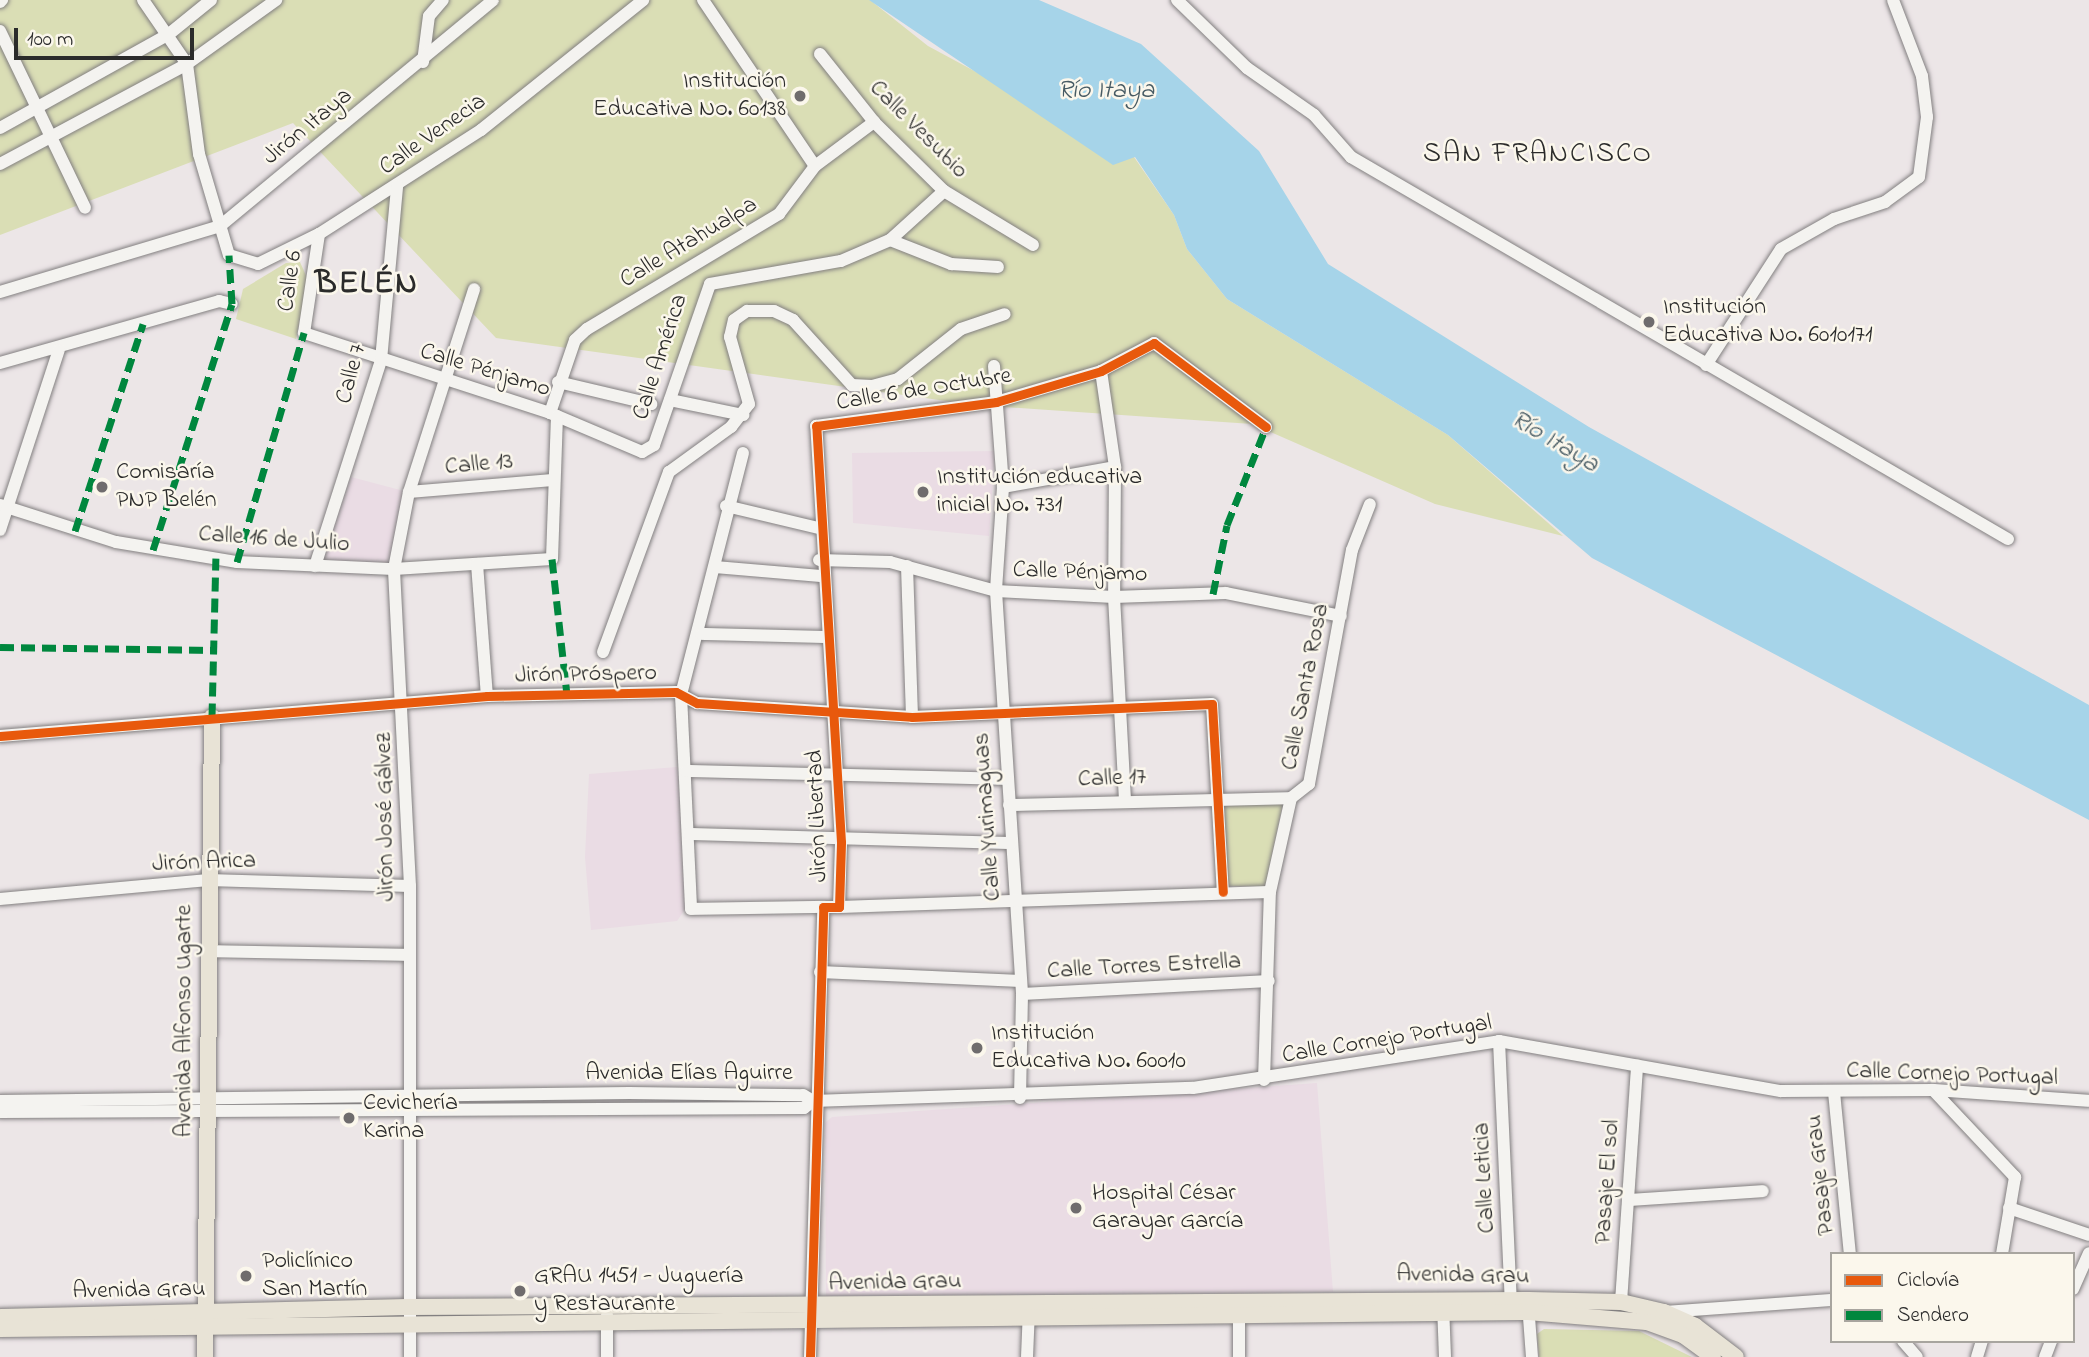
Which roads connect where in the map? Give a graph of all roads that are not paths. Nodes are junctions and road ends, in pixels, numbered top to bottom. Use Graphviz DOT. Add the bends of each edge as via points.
graph roads {
  1 [pos="143,0"];
  2 [pos="211,0"];
  3 [pos="276,0"];
  4 [pos="443,0"];
  5 [pos="494,0"];
  6 [pos="643,0"];
  7 [pos="703,0"];
  8 [pos="1177,0"];
  9 [pos="1893,0"];
  10 [pos="0,31"];
  11 [pos="169,34"];
  12 [pos="820,54"];
  13 [pos="423,62"];
  14 [pos="187,64"];
  15 [pos="37,113"];
  16 [pos="873,122"];
  17 [pos="0,128"];
  18 [pos="51,142"];
  19 [pos="0,164"];
  20 [pos="815,166"];
  21 [pos="397,186"];
  22 [pos="944,191"];
  23 [pos="85,208"];
  24 [pos="220,226"];
  25 [pos="319,234"];
  26 [pos="891,240"];
  27 [pos="1033,245"];
  28 [pos="998,267"];
  29 [pos="474,289"];
  30 [pos="0,292"];
  31 [pos="232,304"];
  32 [pos="1005,314"];
  33 [pos="304,333"];
  34 [pos="59,350"];
  35 [pos="382,360"];
  36 [pos="0,363"];
  37 [pos="1706,365"];
  38 [pos="995,366"];
  39 [pos="1101,371"];
  40 [pos="443,382"];
  41 [pos="558,382"];
  42 [pos="670,400"];
  43 [pos="996,402"];
  44 [pos="651,404"];
  45 [pos="554,414"];
  46 [pos="743,415"];
  47 [pos="816,426"];
  48 [pos="1266,427"];
  49 [pos="650,450"];
  50 [pos="743,453"];
  51 [pos="1115,467"];
  52 [pos="552,480"];
  53 [pos="1003,487"];
  54 [pos="409,492"];
  55 [pos="1370,503"];
  56 [pos="3,506"];
  57 [pos="726,506"];
  58 [pos="818,528"];
  59 [pos="0,530"];
  60 [pos="2008,539"];
  61 [pos="552,559"];
  62 [pos="819,560"];
  63 [pos="477,564"];
  64 [pos="315,566"];
  65 [pos="907,566"];
  66 [pos="715,567"];
  67 [pos="394,569"];
  68 [pos="821,576"];
  69 [pos="996,591"];
  70 [pos="1114,597"];
  71 [pos="1341,616"];
  72 [pos="702,634"];
  73 [pos="828,637"];
  74 [pos="603,652"];
  75 [pos="681,695"];
  76 [pos="487,696"];
  77 [pos="405,700"];
  78 [pos="1120,711"];
  79 [pos="832,714"];
  80 [pos="912,716"];
  81 [pos="212,717"];
  82 [pos="1002,717"];
  83 [pos="0,736"];
  84 [pos="686,771"];
  85 [pos="837,774"];
  86 [pos="1005,779"];
  87 [pos="1125,798"];
  88 [pos="1217,798"];
  89 [pos="1292,798"];
  90 [pos="1009,805"];
  91 [pos="689,834"];
  92 [pos="841,842"];
  93 [pos="1011,842"];
  94 [pos="208,880"];
  95 [pos="410,886"];
  96 [pos="1223,892"];
  97 [pos="1270,892"];
  98 [pos="0,899"];
  99 [pos="1016,903"];
  100 [pos="823,907"];
  101 [pos="839,907"];
  102 [pos="208,951"];
  103 [pos="409,955"];
  104 [pos="820,972"];
  105 [pos="1021,981"];
  106 [pos="1269,981"];
  107 [pos="1021,995"];
  108 [pos="1499,1041"];
  109 [pos="1637,1066"];
  110 [pos="1264,1080"];
  111 [pos="1933,1090"];
  112 [pos="1834,1091"];
  113 [pos="1020,1098"];
  114 [pos="0,1101"];
  115 [pos="413,1101"];
  116 [pos="813,1101"];
  117 [pos="2089,1101"];
  118 [pos="207,1106"];
  119 [pos="0,1112"];
  120 [pos="1763,1191"];
  121 [pos="1628,1200"];
  122 [pos="2009,1208"];
  123 [pos="2089,1235"];
  124 [pos="1850,1252"];
  125 [pos="2002,1252"];
  126 [pos="2089,1253"];
  127 [pos="2075,1284"];
  128 [pos="1830,1300"];
  129 [pos="1621,1302"];
  130 [pos="1443,1305"];
  131 [pos="1520,1306"];
  132 [pos="1238,1307"];
  133 [pos="1029,1309"];
  134 [pos="607,1312"];
  135 [pos="1664,1312"];
  136 [pos="810,1314"];
  137 [pos="409,1315"];
  138 [pos="0,1317"];
  139 [pos="204,1318"];
  140 [pos="0,1329"];
  141 [pos="1905,1343"];
  142 [pos="195,1357"];
  143 [pos="205,1357"];
  144 [pos="410,1357"];
  145 [pos="607,1357"];
  146 [pos="810,1357"];
  147 [pos="1027,1357"];
  148 [pos="1239,1357"];
  149 [pos="1445,1357"];
  150 [pos="1532,1357"];
  151 [pos="1713,1357"];
  152 [pos="1736,1357"];
  153 [pos="1916,1357"];
  1 -- 11 [label="street"];
  2 -- 11 [label="street"];
  3 -- 14 [label="street"];
  4 -- 13 [label="street" via="429,16"];
  5 -- 13 [label="street, Jirón Itaya"];
  6 -- 21 [label="street, Calle Venecia" via="481,130"];
  7 -- 20 [label="street"];
  8 -- 37 [label="street" via="1247,68 1314,115 1351,158"];
  9 -- 37 [label="street" via="1922,76 1927,117 1919,177 1885,202 1834,219 1781,248"];
  10 -- 15 [label="street"];
  11 -- 14 [label="street"];
  11 -- 15 [label="street"];
  12 -- 16 [label="street, Calle Vesubio"];
  13 -- 24 [label="street, Jirón Itaya"];
  14 -- 18 [label="street"];
  14 -- 24 [label="street" via="199,154"];
  15 -- 17 [label="street"];
  15 -- 18 [label="street"];
  16 -- 20 [label="street, Calle Atahualpa"];
  16 -- 22 [label="street, Calle Vesubio"];
  18 -- 19 [label="street"];
  18 -- 23 [label="street"];
  20 -- 41 [label="street, Calle Atahualpa" via="779,214 587,329"];
  21 -- 25 [label="street, Calle Venecia"];
  21 -- 35 [label="street, Calle 7"];
  22 -- 26 [label="street, Calle América"];
  22 -- 27 [label="street, Calle Vesubio"];
  24 -- 25 [label="street, Calle Venecia" via="229,254 258,264"];
  24 -- 30 [label="street"];
  25 -- 33 [label="street, Calle 6"];
  26 -- 28 [label="street" via="951,264"];
  26 -- 42 [label="street, Calle América" via="841,261 710,284"];
  29 -- 40 [label="street, Jirón José Gálvez"];
  31 -- 34 [label="street" via="219,301"];
  32 -- 46 [label="street" via="961,328 898,379 872,386 852,385 793,320 747,312 734,320 730,337 750,395"];
  33 -- 35 [label="street, Calle Pénjamo"];
  34 -- 36 [label="street"];
  34 -- 56 [label="street"];
  35 -- 40 [label="street, Calle Pénjamo"];
  35 -- 64 [label="street, Calle 7"];
  37 -- 60 [label="street"];
  38 -- 43 [label="street, Calle Yurimaguas"];
  39 -- 43 [label="street, Calle 6 de Octubre"];
  39 -- 48 [label="street, Calle 6 de Octubre" via="1154,343"];
  39 -- 51 [label="street"];
  40 -- 45 [label="street, Calle Pénjamo"];
  40 -- 54 [label="street, Jirón José Gálvez"];
  41 -- 44 [label="street"];
  41 -- 45 [label="street, Calle Atahualpa"];
  42 -- 46 [label="street"];
  42 -- 49 [label="street, Calle América"];
  43 -- 47 [label="street, Calle 6 de Octubre"];
  43 -- 53 [label="street, Calle Yurimaguas"];
  45 -- 49 [label="street, Calle Pénjamo"];
  45 -- 52 [label="street, Calle Atahualpa"];
  46 -- 74 [label="street" via="668,472"];
  47 -- 58 [label="street, Jirón Libertad"];
  50 -- 57 [label="street"];
  51 -- 53 [label="street"];
  51 -- 70 [label="street"];
  52 -- 54 [label="street, Calle 13"];
  52 -- 61 [label="street, Calle Atahualpa"];
  53 -- 69 [label="street, Calle Yurimaguas"];
  54 -- 67 [label="street, Jirón José Gálvez"];
  55 -- 71 [label="street, Calle Santa Rosa" via="1352,550"];
  56 -- 59 [label="street"];
  56 -- 64 [label="street, Calle 16 de Julio" via="153,550"];
  57 -- 58 [label="street"];
  57 -- 66 [label="street"];
  58 -- 62 [label="street, Jirón Libertad"];
  61 -- 63 [label="street, Calle 16 de Julio"];
  62 -- 65 [label="street, Calle Pénjamo"];
  62 -- 68 [label="street, Jirón Libertad"];
  63 -- 67 [label="street, Calle 16 de Julio"];
  63 -- 76 [label="street"];
  64 -- 67 [label="street, Calle 16 de Julio"];
  65 -- 69 [label="street, Calle Pénjamo"];
  65 -- 80 [label="street"];
  66 -- 68 [label="street"];
  66 -- 72 [label="street"];
  67 -- 77 [label="street, Jirón José Gálvez"];
  68 -- 73 [label="street, Jirón Libertad"];
  69 -- 70 [label="street, Calle Pénjamo"];
  69 -- 82 [label="street, Calle Yurimaguas"];
  70 -- 71 [label="street, Calle Pénjamo" via="1226,593"];
  70 -- 78 [label="street"];
  71 -- 89 [label="street, Calle Santa Rosa" via="1310,784"];
  72 -- 73 [label="street"];
  72 -- 75 [label="street"];
  73 -- 79 [label="street, Jirón Libertad"];
  75 -- 76 [label="street, Jirón Próspero"];
  75 -- 79 [label="street, Jirón Próspero" via="697,703"];
  75 -- 84 [label="street"];
  76 -- 77 [label="street, Jirón Próspero"];
  77 -- 81 [label="street, Jirón Próspero"];
  77 -- 95 [label="street, Jirón José Gálvez"];
  78 -- 82 [label="street, Jirón Próspero"];
  78 -- 87 [label="street"];
  78 -- 88 [label="street, Jirón Próspero" via="1212,704"];
  79 -- 80 [label="street, Jirón Próspero"];
  79 -- 85 [label="street, Jirón Libertad"];
  80 -- 82 [label="street, Jirón Próspero"];
  81 -- 83 [label="street, Jirón Próspero"];
  81 -- 94 [label="main road, Avenida Alfonso Ugarte"];
  82 -- 86 [label="street, Calle Yurimaguas"];
  84 -- 85 [label="street"];
  84 -- 91 [label="street"];
  85 -- 86 [label="street"];
  85 -- 92 [label="street, Jirón Libertad"];
  86 -- 90 [label="street, Calle Yurimaguas"];
  87 -- 88 [label="street, Calle 17"];
  87 -- 90 [label="street, Calle 17"];
  88 -- 89 [label="street, Calle 17"];
  88 -- 96 [label="street"];
  89 -- 97 [label="street, Calle Santa Rosa"];
  90 -- 93 [label="street, Calle Yurimaguas"];
  91 -- 92 [label="street"];
  91 -- 100 [label="street" via="691,909"];
  92 -- 93 [label="street"];
  92 -- 101 [label="street, Jirón Libertad"];
  93 -- 99 [label="street, Calle Yurimaguas"];
  94 -- 95 [label="street, Jirón Arica"];
  94 -- 98 [label="street, Jirón Arica"];
  94 -- 102 [label="main road, Avenida Alfonso Ugarte"];
  95 -- 103 [label="street, Jirón José Gálvez"];
  96 -- 97 [label="street"];
  96 -- 99 [label="street"];
  97 -- 106 [label="street, Calle Santa Rosa"];
  99 -- 101 [label="street"];
  99 -- 105 [label="street, Calle Yurimaguas"];
  100 -- 101 [label="street, Jirón Libertad"];
  100 -- 104 [label="street, Jirón Libertad"];
  102 -- 103 [label="street"];
  102 -- 118 [label="main road, Avenida Alfonso Ugarte"];
  103 -- 115 [label="street, Jirón José Gálvez"];
  104 -- 105 [label="street"];
  104 -- 116 [label="street, Jirón Libertad"];
  105 -- 107 [label="street, Calle Yurimaguas"];
  106 -- 107 [label="street, Calle Torres Estrella"];
  106 -- 110 [label="street, Calle Santa Rosa"];
  107 -- 113 [label="street, Calle Yurimaguas"];
  108 -- 109 [label="street, Calle Cornejo Portugal"];
  108 -- 110 [label="street, Calle Cornejo Portugal"];
  108 -- 131 [label="street, Calle Leticia"];
  109 -- 112 [label="street, Calle Cornejo Portugal" via="1746,1087"];
  109 -- 121 [label="street, Pasaje El sol"];
  110 -- 113 [label="street, Calle Cornejo Portugal"];
  111 -- 112 [label="street, Calle Cornejo Portugal"];
  111 -- 117 [label="street, Calle Cornejo Portugal"];
  111 -- 122 [label="street" via="2011,1171"];
  112 -- 124 [label="street, Pasaje Grau"];
  113 -- 116 [label="street, Calle Cornejo Portugal"];
  114 -- 118 [label="street, Avenida Elías Aguirre"];
  115 -- 116 [label="street, Avenida Elías Aguirre" via="600,1100 804,1108"];
  115 -- 118 [label="street, Avenida Elías Aguirre"];
  115 -- 137 [label="street, Jirón José Gálvez"];
  116 -- 136 [label="street, Jirón Libertad"];
  118 -- 119 [label="street, Avenida Elías Aguirre"];
  118 -- 139 [label="main road, Avenida Alfonso Ugarte"];
  120 -- 121 [label="street"];
  121 -- 129 [label="street, Pasaje El sol"];
  122 -- 123 [label="street"];
  122 -- 125 [label="street"];
  126 -- 127 [label="street"];
  128 -- 135 [label="street, Avenida Grau"];
  129 -- 131 [label="main road, Avenida Grau"];
  129 -- 135 [label="main road, Avenida Grau"];
  130 -- 131 [label="main road, Avenida Grau"];
  130 -- 132 [label="main road, Avenida Grau"];
  130 -- 149 [label="street"];
  131 -- 150 [label="street, Calle Leticia"];
  131 -- 151 [label="main road" via="1647,1322 1683,1335"];
  132 -- 133 [label="main road, Avenida Grau"];
  132 -- 148 [label="street"];
  133 -- 136 [label="main road, Avenida Grau"];
  133 -- 147 [label="street"];
  134 -- 136 [label="main road, Avenida Grau"];
  134 -- 137 [label="main road, Avenida Grau"];
  134 -- 145 [label="street"];
  135 -- 152 [label="main road, Avenida Grau" via="1695,1325"];
  136 -- 146 [label="street, Jirón Libertad"];
  137 -- 139 [label="main road, Avenida Grau"];
  137 -- 144 [label="street, Jirón José Gálvez"];
  138 -- 139 [label="main road, Avenida Grau"];
  139 -- 140 [label="main road, Avenida Grau"];
  139 -- 142 [label="main road, Avenida Alfonso Ugarte"];
  139 -- 143 [label="main road, Avenida Alfonso Ugarte"];
  141 -- 153 [label="street"];
}
